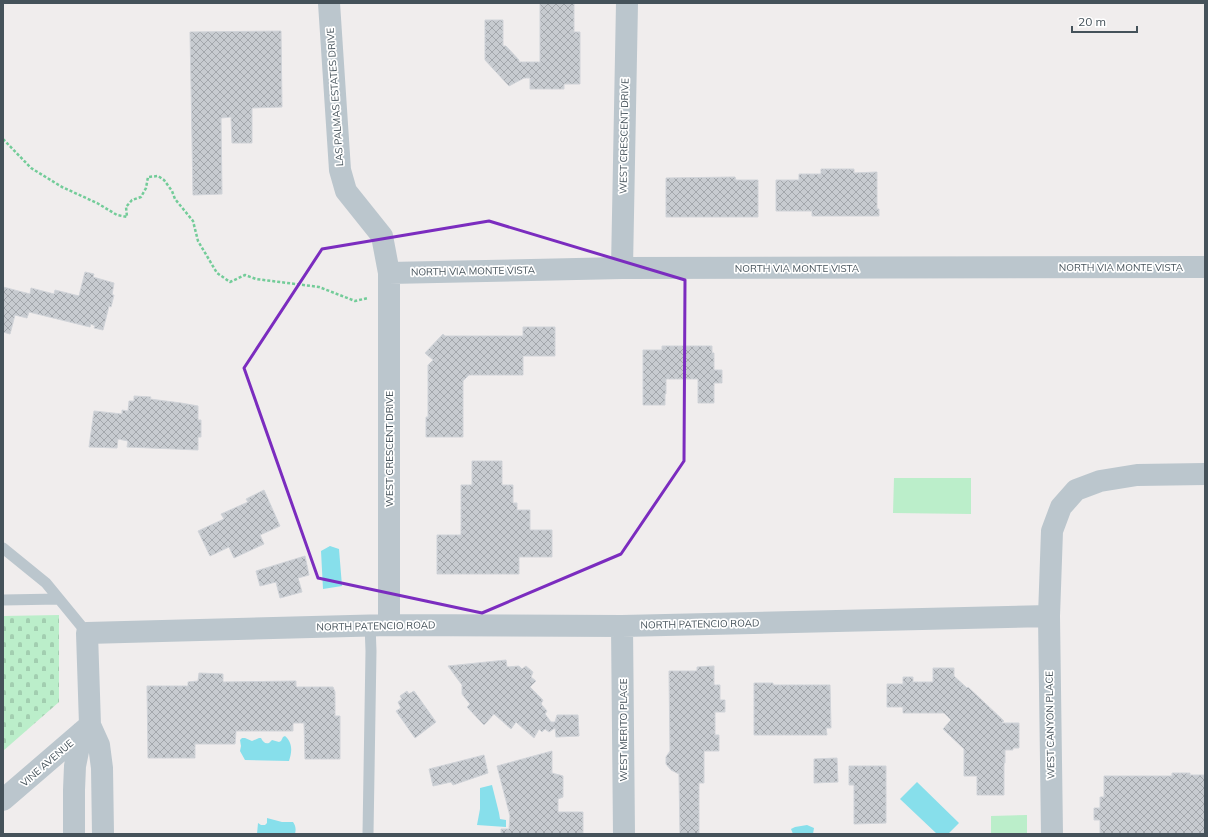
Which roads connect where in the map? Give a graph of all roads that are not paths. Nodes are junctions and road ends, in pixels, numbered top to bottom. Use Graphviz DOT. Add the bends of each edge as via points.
graph roads {
  1 [pos="329,3"];
  2 [pos="627,3"];
  3 [pos="1205,267"];
  4 [pos="622,268"];
  5 [pos="390,283"];
  6 [pos="1205,474"];
  7 [pos="3,548"];
  8 [pos="59,599"];
  9 [pos="3,600"];
  10 [pos="1049,616"];
  11 [pos="380,625"];
  12 [pos="622,626"];
  13 [pos="87,633"];
  14 [pos="86,729"];
  15 [pos="3,800"];
  16 [pos="74,834"];
  17 [pos="103,834"];
  18 [pos="368,834"];
  19 [pos="624,834"];
  20 [pos="1052,834"];
  1 -- 5 [label="street, LAS PALMAS ESTATES DRIVE" via="340,170 346,191 382,236"];
  2 -- 4 [label="street, WEST CRESCENT DRIVE"];
  3 -- 4 [label="street, NORTH VIA MONTE VISTA"];
  4 -- 5 [label="street, NORTH VIA MONTE VISTA"];
  5 -- 11 [label="street, WEST CRESCENT DRIVE"];
  6 -- 10 [label="street" via="1137,475 1100,481 1076,490 1061,507 1052,531"];
  7 -- 8 [label="lane" via="46,584"];
  8 -- 9 [label="lane"];
  8 -- 13 [label="lane"];
  10 -- 12 [label="street, NORTH PATENCIO ROAD"];
  10 -- 20 [label="street, WEST CANYON PLACE"];
  11 -- 12 [label="street, NORTH PATENCIO ROAD"];
  11 -- 13 [label="street, NORTH PATENCIO ROAD"];
  11 -- 18 [label="lane" via="371,652"];
  12 -- 19 [label="street, WEST MERITO PLACE"];
  13 -- 14 [label="street"];
  14 -- 15 [label="street, VINE AVENUE"];
  14 -- 16 [label="street" via="75,766"];
  14 -- 17 [label="street" via="99,745"];
}
